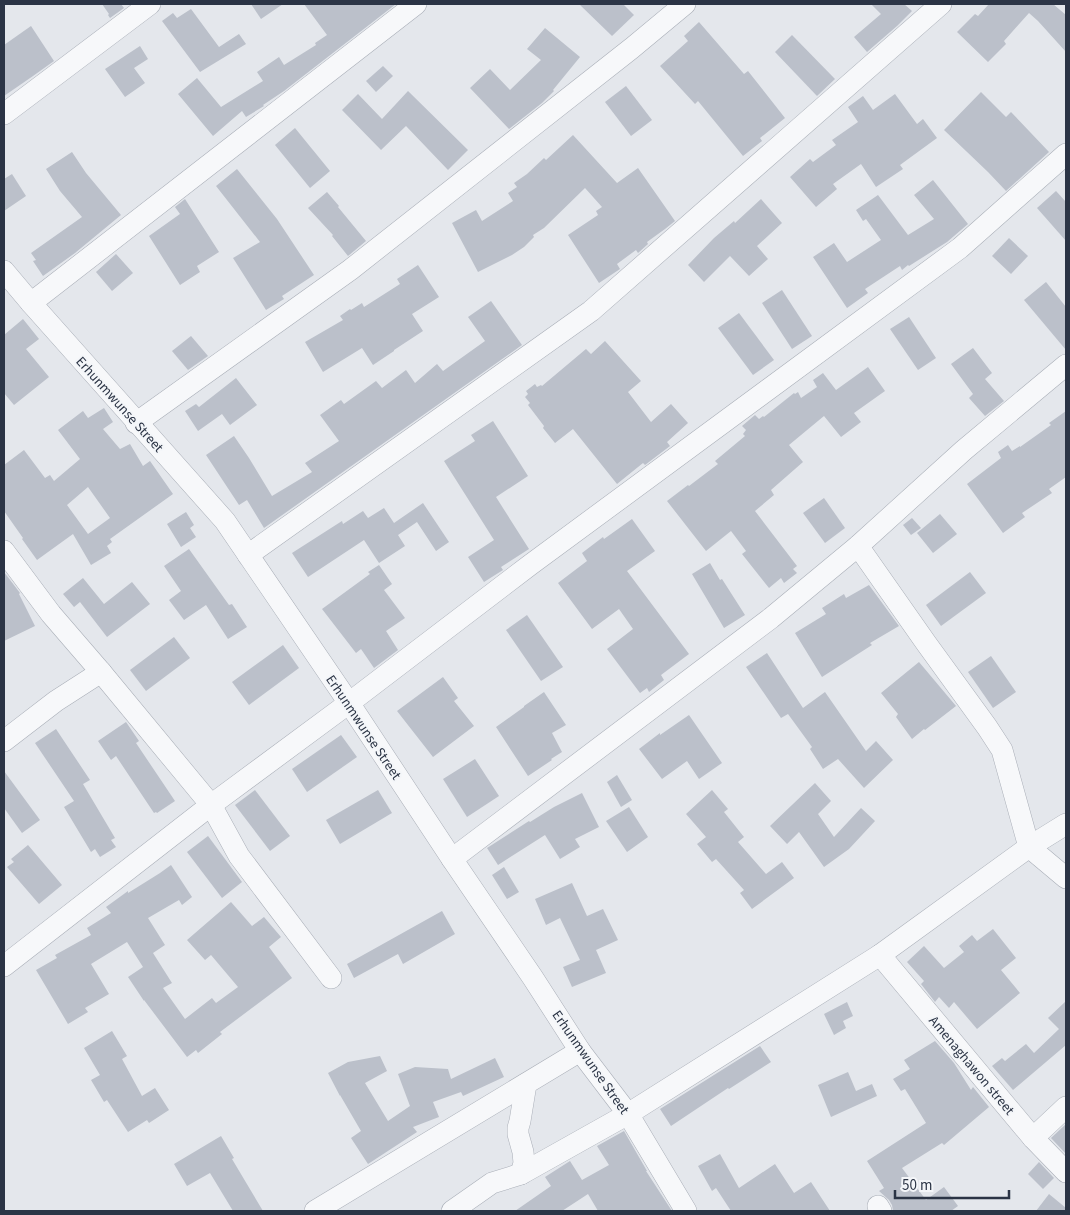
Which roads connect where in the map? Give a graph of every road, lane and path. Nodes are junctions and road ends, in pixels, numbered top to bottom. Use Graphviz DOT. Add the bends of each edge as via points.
graph roads {
  1 [pos="150,4"];
  2 [pos="416,4"];
  3 [pos="686,4"];
  4 [pos="941,4"];
  5 [pos="4,114"];
  6 [pos="1066,154"];
  7 [pos="4,271"];
  8 [pos="31,304"];
  9 [pos="1066,365"];
  10 [pos="136,423"];
  11 [pos="858,546"];
  12 [pos="4,551"];
  13 [pos="248,555"];
  14 [pos="101,672"];
  15 [pos="349,703"];
  16 [pos="4,741"];
  17 [pos="211,805"];
  18 [pos="1066,824"];
  19 [pos="1029,847"];
  20 [pos="452,859"];
  21 [pos="1066,878"];
  22 [pos="880,955"];
  23 [pos="4,966"];
  24 [pos="331,978"];
  25 [pos="580,1051"];
  26 [pos="526,1084"];
  27 [pos="1066,1107"];
  28 [pos="628,1114"];
  29 [pos="1033,1138"];
  30 [pos="1066,1172"];
  31 [pos="521,1174"];
  32 [pos="315,1211"];
  33 [pos="452,1211"];
  34 [pos="686,1211"];
  1 -- 5 [label="street"];
  2 -- 8 [label="street"];
  3 -- 10 [label="street" via="350,270"];
  4 -- 13 [label="street" via="591,311"];
  6 -- 15 [label="street" via="960,248 530,564"];
  7 -- 8 [label="street, Erhunmwunse Street"];
  8 -- 10 [label="street, Erhunmwunse Street"];
  9 -- 11 [label="street" via="964,450"];
  10 -- 13 [label="street, Erhunmwunse Street" via="225,521"];
  11 -- 19 [label="street" via="1002,750"];
  11 -- 20 [label="street" via="771,618"];
  12 -- 14 [label="street" via="51,614"];
  13 -- 15 [label="street, Erhunmwunse Street"];
  14 -- 16 [label="street"];
  14 -- 17 [label="street"];
  15 -- 17 [label="street"];
  15 -- 20 [label="street, Erhunmwunse Street"];
  17 -- 23 [label="street"];
  17 -- 24 [label="street" via="239,856"];
  18 -- 19 [label="street"];
  19 -- 21 [label="street"];
  19 -- 22 [label="street"];
  20 -- 25 [label="street, Erhunmwunse Street"];
  22 -- 28 [label="street"];
  22 -- 29 [label="street, Amenaghawon street"];
  25 -- 26 [label="street"];
  25 -- 28 [label="street, Erhunmwunse Street"];
  26 -- 31 [label="street" via="518,1128 524,1163"];
  26 -- 32 [label="street"];
  27 -- 29 [label="street"];
  28 -- 31 [label="street"];
  28 -- 34 [label="street, Erhunmwunse Street"];
  29 -- 30 [label="street, Amenaghawon street"];
  31 -- 33 [label="street" via="492,1183"];
}
